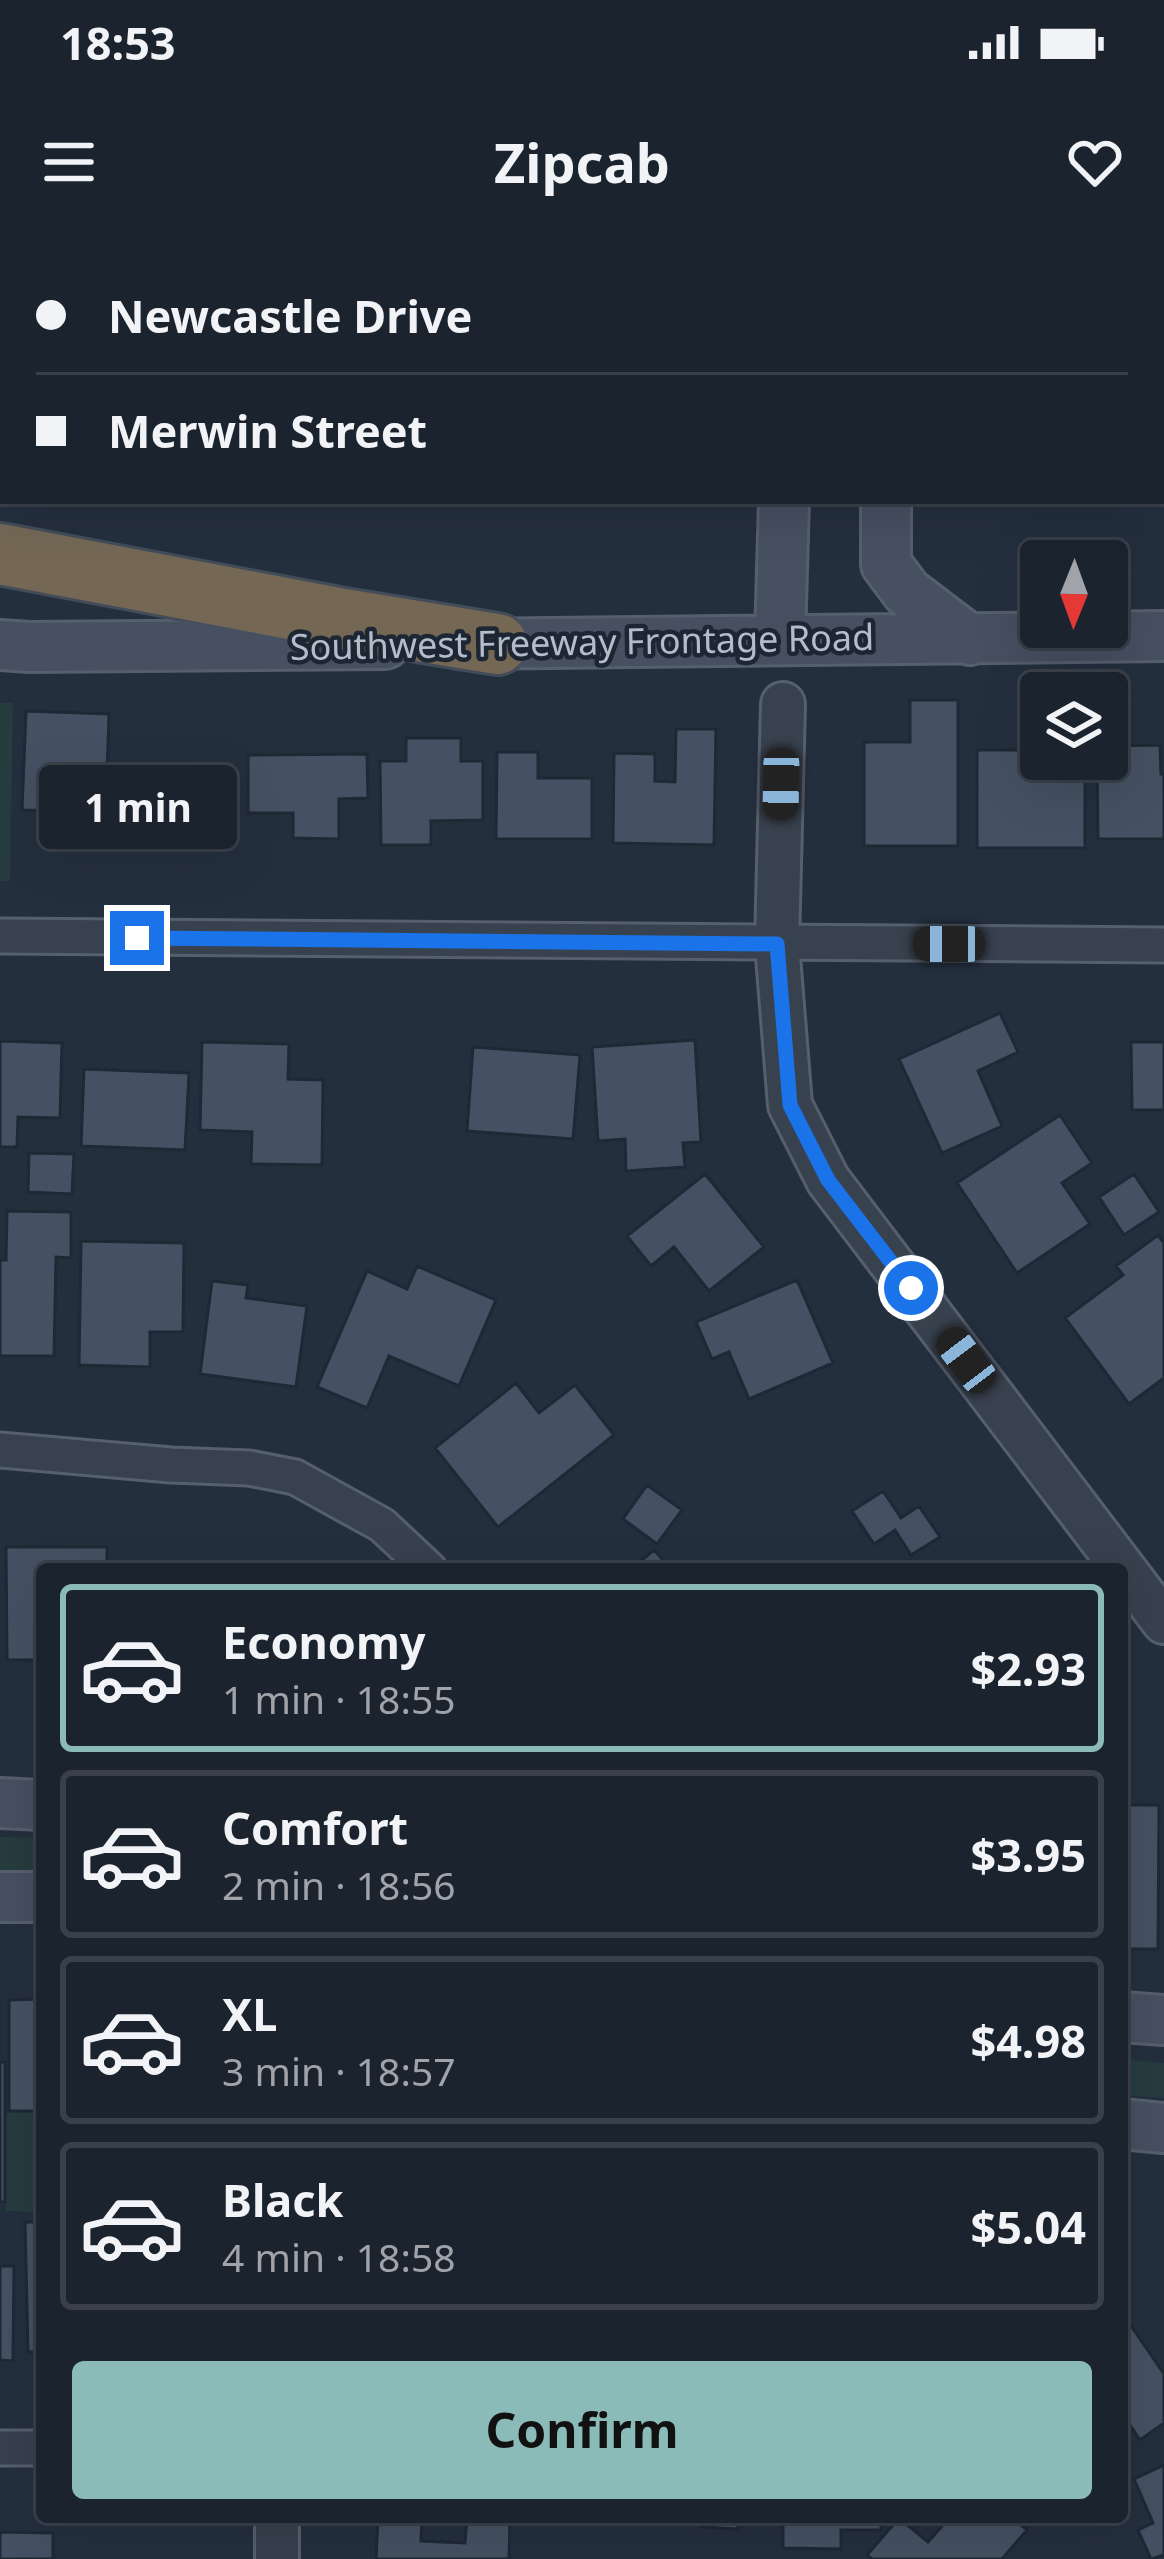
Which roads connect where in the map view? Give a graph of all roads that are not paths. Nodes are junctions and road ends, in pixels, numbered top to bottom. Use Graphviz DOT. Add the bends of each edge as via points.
graph roads {
  1 [pos="784,504"];
  2 [pos="886,504"];
  3 [pos="0,554"];
  4 [pos="1164,636"];
  5 [pos="780,639"];
  6 [pos="970,640"];
  7 [pos="497,644"];
  8 [pos="0,645"];
  9 [pos="783,704"];
  10 [pos="0,936"];
  11 [pos="777,944"];
  12 [pos="1164,945"];
  13 [pos="0,1450"];
  14 [pos="423,1563"];
  15 [pos="1122,1563"];
  16 [pos="1128,1571"];
  17 [pos="1162,1615"];
  18 [pos="0,1803"];
  19 [pos="36,1804"];
  20 [pos="0,1897"];
  21 [pos="36,1897"];
  22 [pos="1128,2017"];
  23 [pos="1164,2020"];
  24 [pos="1128,2125"];
  25 [pos="1164,2128"];
  26 [pos="0,2448"];
  27 [pos="36,2448"];
  28 [pos="277,2523"];
  29 [pos="277,2559"];
  1 -- 5 [label="main road"];
  2 -- 6 [label="main road" via="886,564 907,592"];
  3 -- 7 [label="highway"];
  4 -- 6 [label="main road, Southwest Freeway Frontage Road"];
  5 -- 6 [label="main road, Southwest Freeway Frontage Road"];
  5 -- 7 [label="main road, Southwest Freeway Frontage Road"];
  7 -- 8 [label="main road, Southwest Freeway Frontage Road"];
  9 -- 11 [label="street"];
  10 -- 11 [label="street"];
  11 -- 12 [label="street"];
  11 -- 15 [label="street" via="790,1105 828,1180"];
  13 -- 14 [label="street" via="295,1477 382,1525"];
  16 -- 17 [label="street"];
  18 -- 19 [label="main road"];
  20 -- 21 [label="main road"];
  22 -- 23 [label="main road"];
  24 -- 25 [label="main road"];
  26 -- 27 [label="street"];
  28 -- 29 [label="street"];
}
